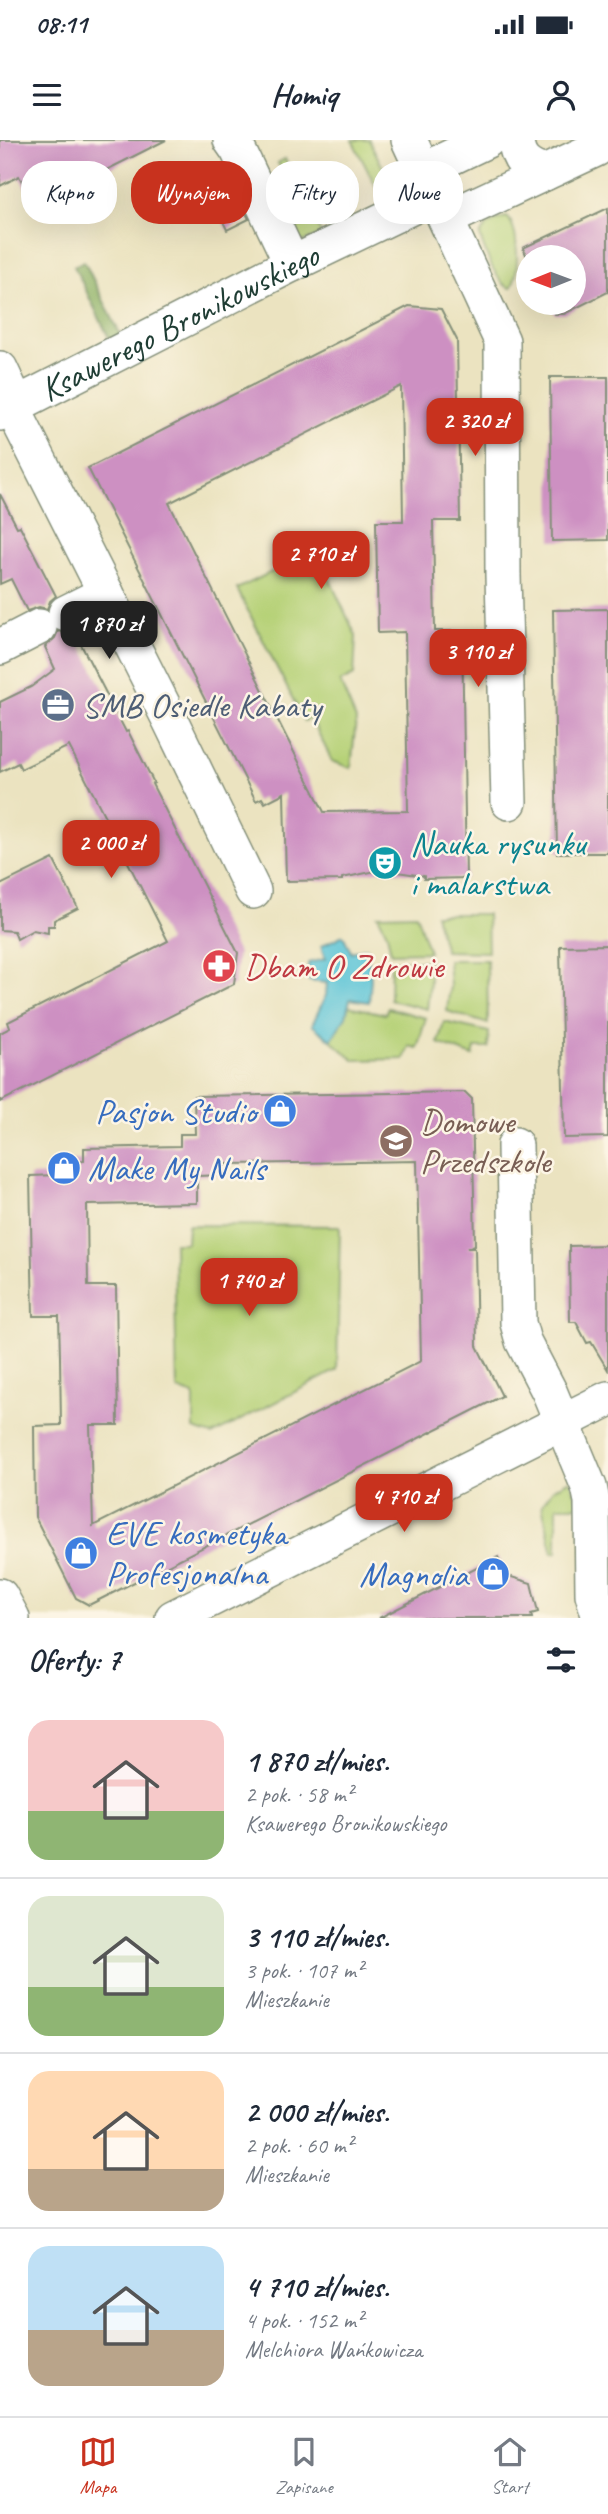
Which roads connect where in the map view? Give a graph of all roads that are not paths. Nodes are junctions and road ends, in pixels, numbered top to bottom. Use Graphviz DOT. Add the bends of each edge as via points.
graph roads {
  1 [pos="231,140"];
  2 [pos="409,140"];
  3 [pos="486,140"];
  4 [pos="516,140"];
  5 [pos="602,146"];
  6 [pos="419,161"];
  7 [pos="463,165"];
  8 [pos="544,173"];
  9 [pos="463,189"];
  10 [pos="375,224"];
  11 [pos="448,224"];
  12 [pos="292,264"];
  13 [pos="0,369"];
  14 [pos="10,408"];
  15 [pos="106,593"];
  16 [pos="0,647"];
  17 [pos="509,802"];
  18 [pos="253,891"];
  19 [pos="516,1145"];
  20 [pos="608,1399"];
  21 [pos="562,1422"];
  22 [pos="0,1595"];
  23 [pos="12,1618"];
  24 [pos="173,1618"];
  25 [pos="600,1618"];
  1 -- 12 [label="street"];
  2 -- 6 [label="street"];
  3 -- 7 [label="street, Ksawerego Bronikowskiego"];
  4 -- 8 [label="street" via="523,163"];
  5 -- 8 [label="street, Ksawerego Bronikowskiego"];
  8 -- 9 [label="street, Ksawerego Bronikowskiego"];
  10 -- 12 [label="street, Ksawerego Bronikowskiego"];
  11 -- 17 [label="street" via="502,341"];
  12 -- 14 [label="street, Ksawerego Bronikowskiego"];
  13 -- 14 [label="street"];
  14 -- 15 [label="street"];
  15 -- 16 [label="street"];
  15 -- 18 [label="street"];
  19 -- 21 [label="street" via="518,1323"];
  20 -- 21 [label="street"];
  21 -- 24 [label="street"];
  21 -- 25 [label="street" via="592,1501 593,1594"];
  22 -- 23 [label="street"];
}
